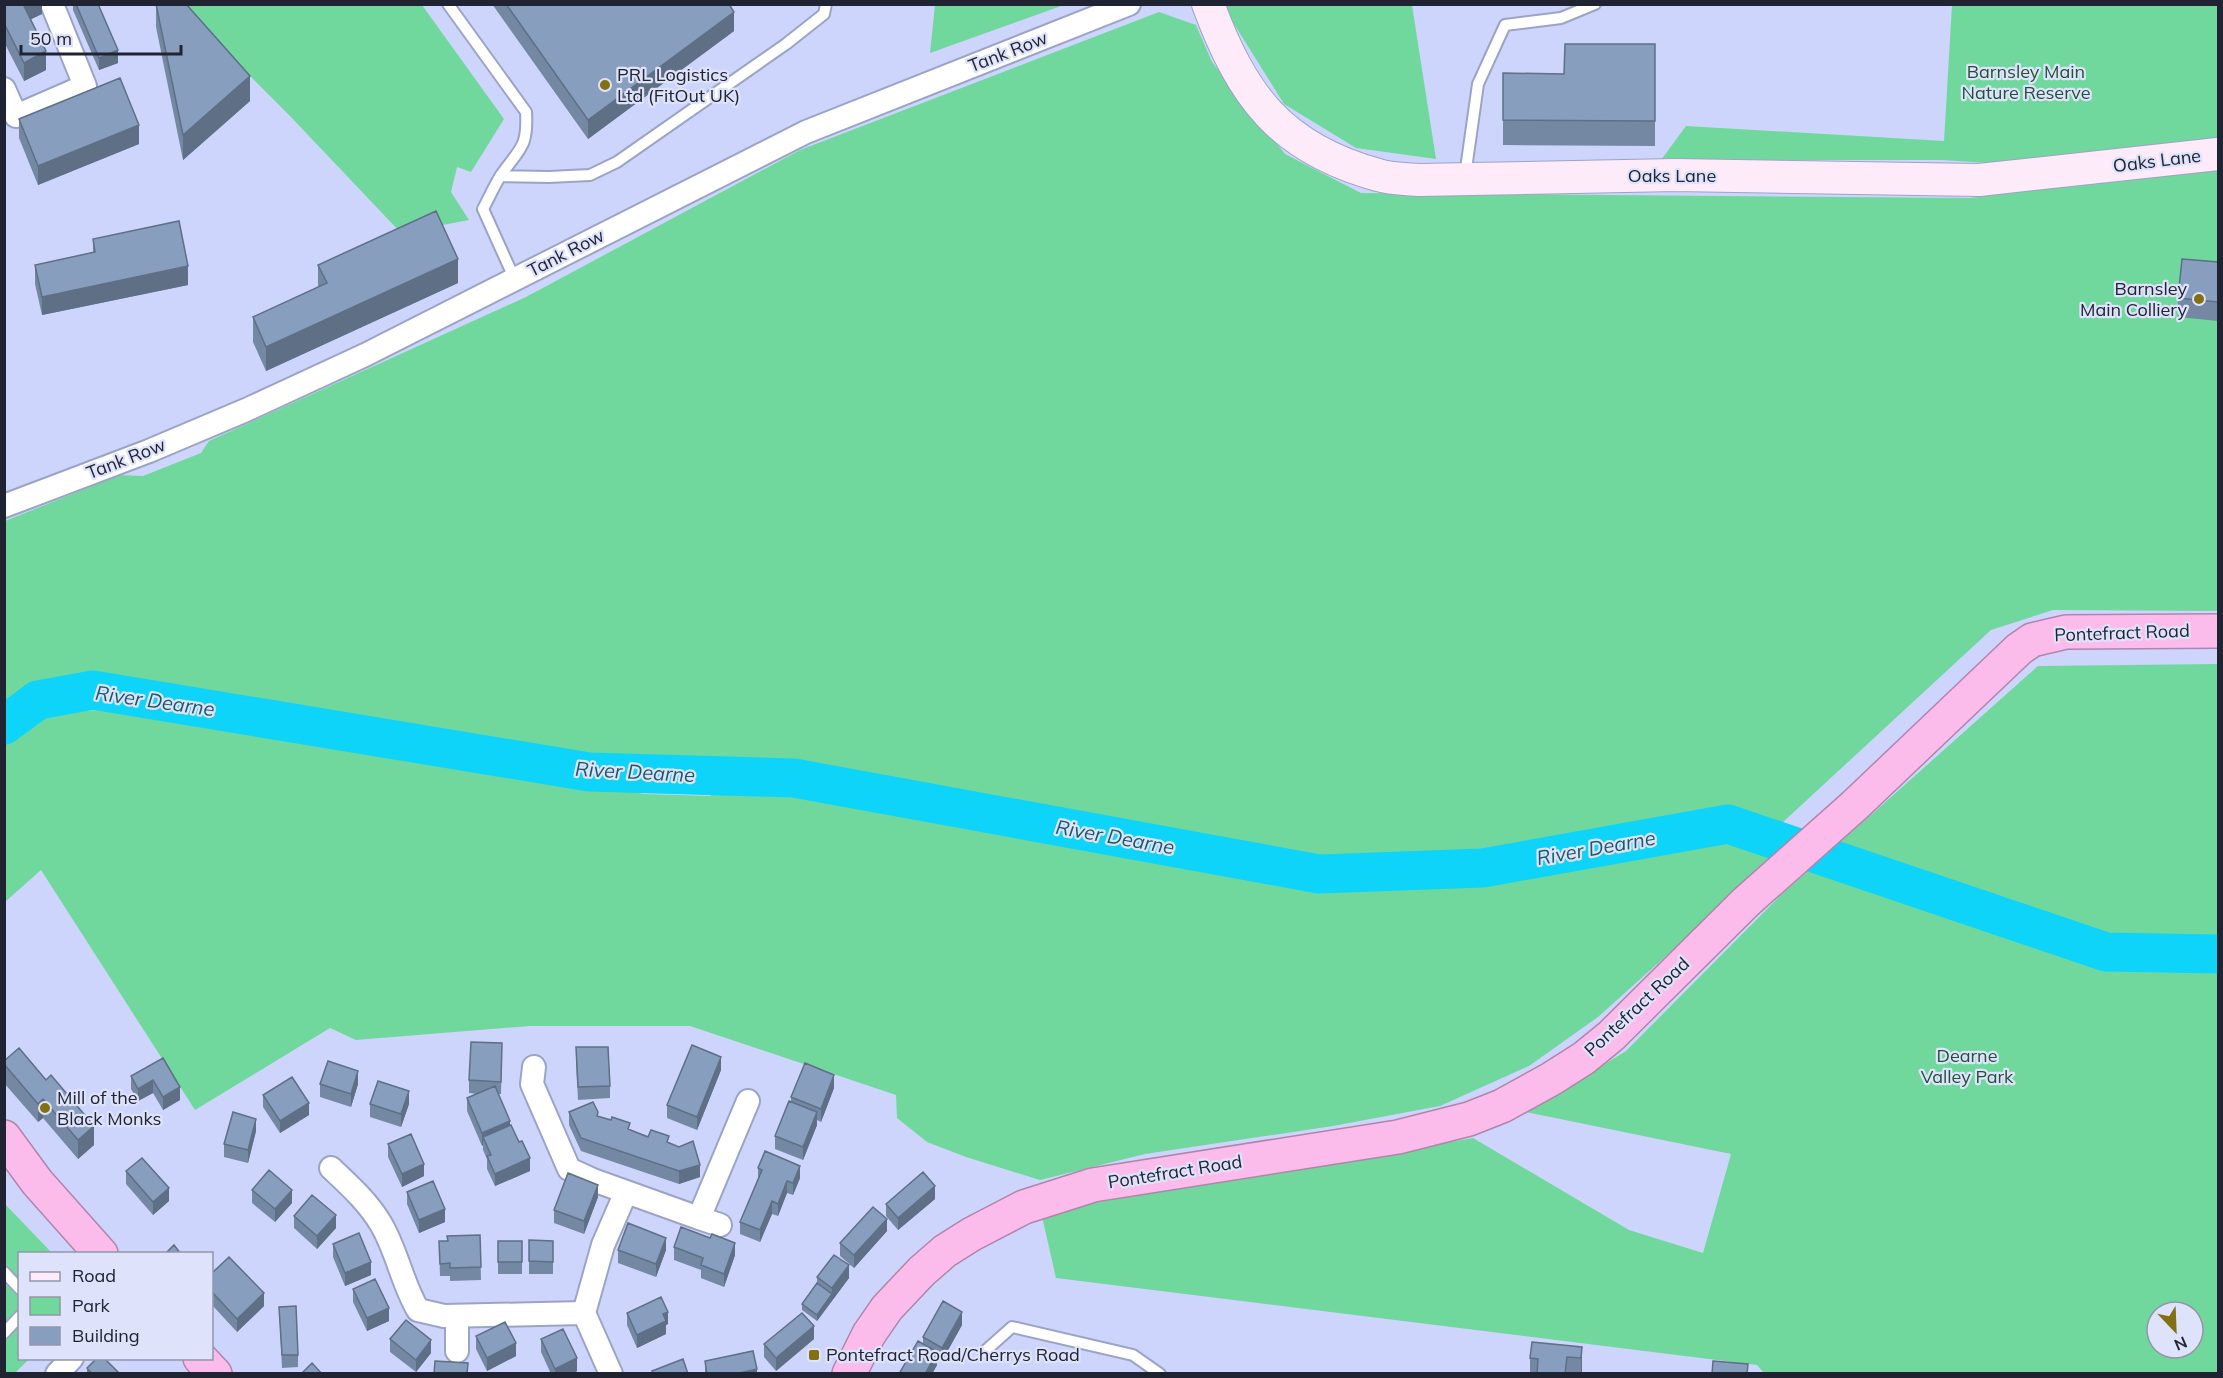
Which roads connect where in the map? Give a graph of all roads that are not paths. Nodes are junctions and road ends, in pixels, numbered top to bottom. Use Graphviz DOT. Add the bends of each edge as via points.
graph roads {
  1 [pos="52,4"];
  2 [pos="448,4"];
  3 [pos="826,4"];
  4 [pos="1129,4"];
  5 [pos="1208,4"];
  6 [pos="1595,4"];
  7 [pos="4,89"];
  8 [pos="2218,154"];
  9 [pos="501,176"];
  10 [pos="1464,179"];
  11 [pos="515,280"];
  12 [pos="4,506"];
  13 [pos="2218,631"];
  14 [pos="534,1067"];
  15 [pos="748,1101"];
  16 [pos="4,1137"];
  17 [pos="331,1168"];
  18 [pos="626,1192"];
  19 [pos="98,1252"];
  20 [pos="4,1272"];
  21 [pos="18,1287"];
  22 [pos="584,1313"];
  23 [pos="457,1316"];
  24 [pos="18,1318"];
  25 [pos="4,1333"];
  26 [pos="457,1351"];
  27 [pos="984,1352"];
  28 [pos="71,1360"];
  29 [pos="201,1360"];
  30 [pos="57,1374"];
  31 [pos="214,1374"];
  32 [pos="611,1374"];
  33 [pos="849,1374"];
  34 [pos="1160,1374"];
  1 -- 7 [label="street" via="85,86 16,116"];
  2 -- 9 [label="lane" via="526,112 527,132 520,153"];
  3 -- 9 [label="lane" via="824,14 786,44 617,162 590,175"];
  4 -- 11 [label="street, Tank Row" via="806,132"];
  5 -- 10 [label="street, Oaks Lane" via="1239,74 1259,104 1301,142 1380,176"];
  6 -- 10 [label="lane" via="1561,18 1505,25 1478,84"];
  8 -- 10 [label="street, Oaks Lane" via="1979,180 1675,175"];
  9 -- 11 [label="lane" via="483,209"];
  11 -- 12 [label="street, Tank Row" via="246,410"];
  13 -- 33 [label="highway, Pontefract Road" via="2066,632 2032,640 1746,902 1611,1036 1526,1094 1469,1119 1398,1137 1093,1185 1024,1207 954,1246 922,1271 887,1308"];
  14 -- 18 [label="street" via="532,1084 569,1169"];
  15 -- 18 [label="street" via="710,1221"];
  16 -- 19 [label="highway" via="37,1182"];
  17 -- 23 [label="street" via="381,1224 418,1310"];
  18 -- 22 [label="street" via="603,1245"];
  20 -- 21 [label="lane"];
  22 -- 23 [label="street"];
  22 -- 32 [label="street"];
  23 -- 26 [label="street"];
  24 -- 25 [label="lane"];
  27 -- 34 [label="lane" via="1012,1327 1134,1355"];
  28 -- 30 [label="street"];
  29 -- 31 [label="highway"];
}
